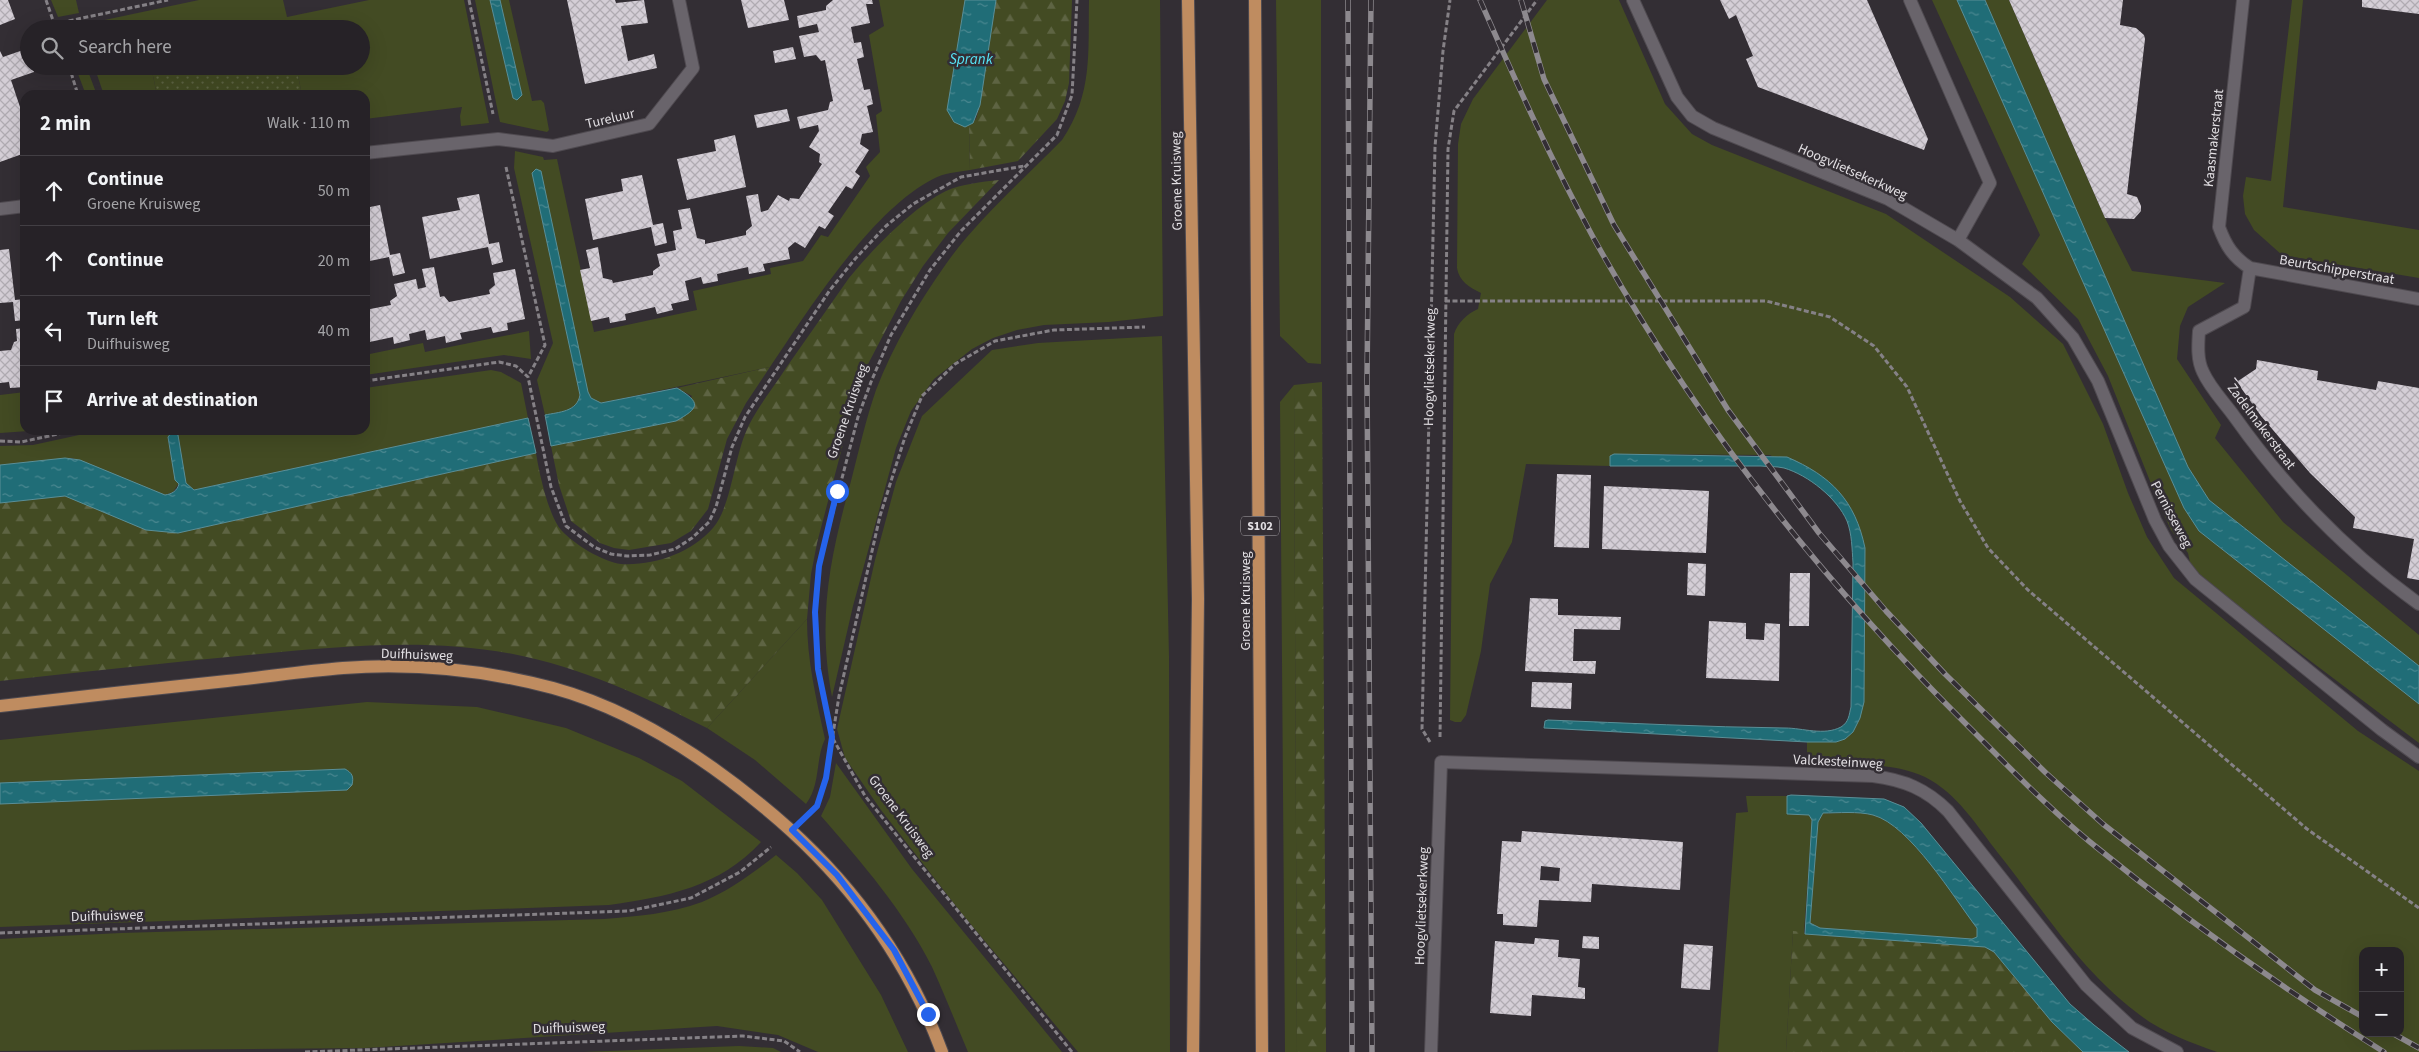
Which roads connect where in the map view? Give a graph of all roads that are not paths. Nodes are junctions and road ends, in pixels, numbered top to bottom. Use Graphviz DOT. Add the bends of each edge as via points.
graph roads {
  1 [pos="679,0"];
  2 [pos="1188,0"];
  3 [pos="1255,0"];
  4 [pos="1633,0"];
  5 [pos="1910,0"];
  6 [pos="2243,0"];
  7 [pos="370,152"];
  8 [pos="20,207"];
  9 [pos="0,209"];
  10 [pos="1958,240"];
  11 [pos="2250,268"];
  12 [pos="2419,299"];
  13 [pos="2419,604"];
  14 [pos="0,706"];
  15 [pos="2419,757"];
  16 [pos="1441,762"];
  17 [pos="942,1052"];
  18 [pos="1193,1052"];
  19 [pos="1262,1052"];
  20 [pos="1431,1052"];
  21 [pos="2177,1052"];
  1 -- 7 [label="street, Tureluur" via="694,68 649,124 553,146 498,139"];
  2 -- 18 [label="main road, Groene Kruisweg" via="1198,599"];
  3 -- 19 [label="main road, Groene Kruisweg / S102"];
  4 -- 10 [label="street, Hoogvlietsekerkweg" via="1676,97 1692,116 1712,128 1888,199"];
  5 -- 10 [label="street" via="1990,182"];
  6 -- 11 [label="street, Kaasmakerstraat" via="2219,227 2235,258"];
  8 -- 9 [label="street"];
  10 -- 15 [label="street, Pernisseweg" via="2037,298 2073,338 2098,381 2154,520 2195,580"];
  11 -- 12 [label="street, Beurtschipperstraat"];
  11 -- 13 [label="street, Zadelmakerstraat" via="2244,307 2199,331 2202,372 2266,462 2318,518 2393,586"];
  14 -- 17 [label="main road, Duifhuisweg" via="345,668 405,667 463,671 553,688 646,726 713,766 792,830 837,875 894,950 928,1014"];
  16 -- 20 [label="street, Hoogvlietsekerkweg"];
  16 -- 21 [label="street, Valckesteinweg" via="1855,776 1906,783 1923,790 1948,811 2086,985 2107,1006 2132,1028"];
}
